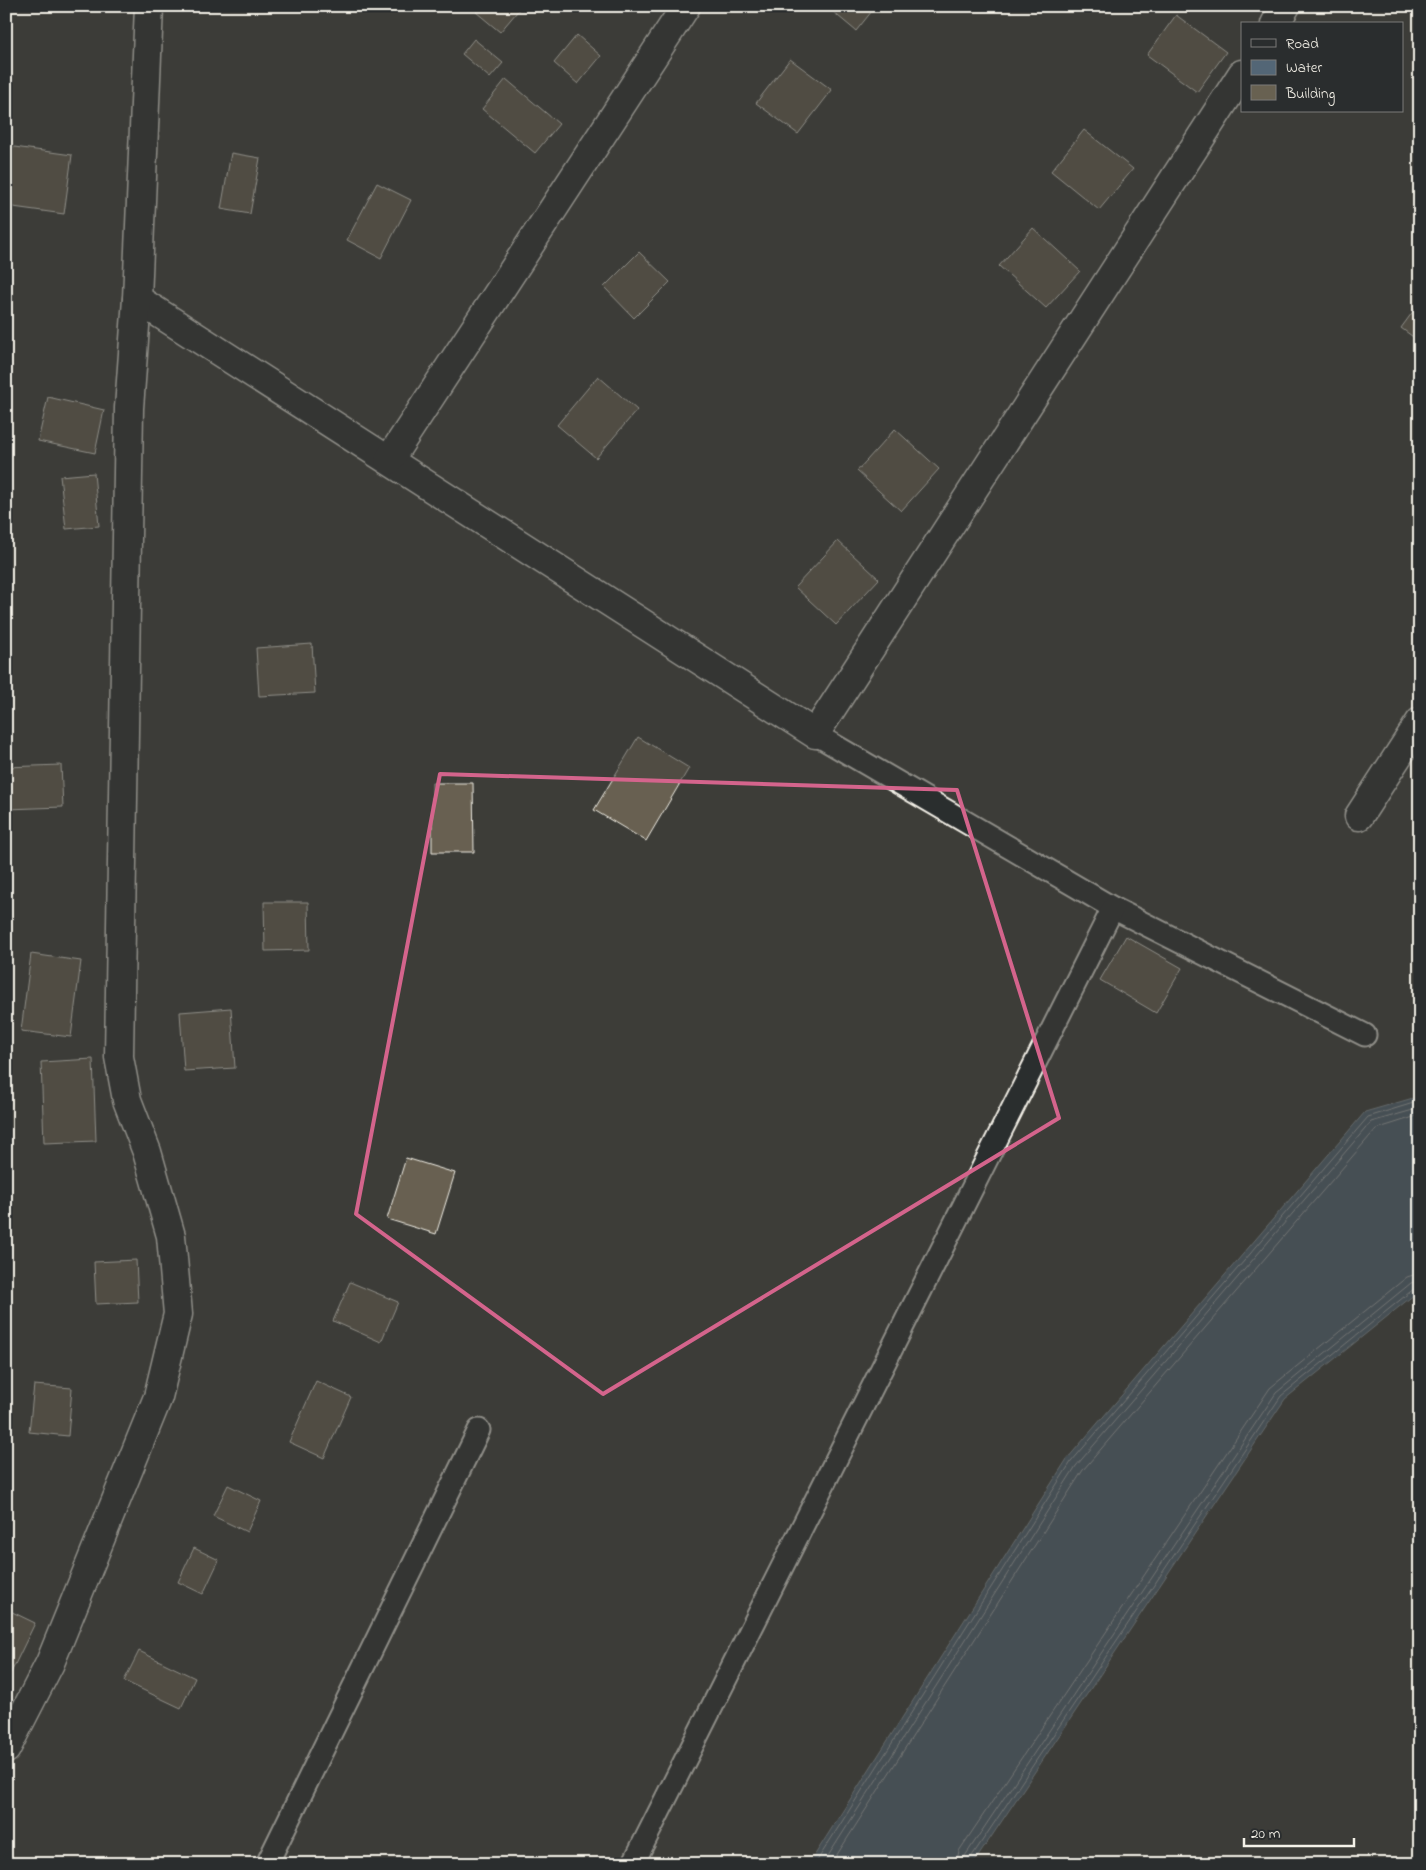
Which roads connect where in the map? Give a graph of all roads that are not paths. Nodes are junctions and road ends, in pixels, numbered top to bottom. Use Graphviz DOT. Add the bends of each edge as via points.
graph roads {
  1 [pos="149,6"];
  2 [pos="686,6"];
  3 [pos="1286,6"];
  4 [pos="1275,22"];
  5 [pos="1241,76"];
  6 [pos="137,300"];
  7 [pos="389,460"];
  8 [pos="1420,722"];
  9 [pos="815,734"];
  10 [pos="1359,816"];
  11 [pos="1113,908"];
  12 [pos="1365,1036"];
  13 [pos="479,1430"];
  14 [pos="6,1749"];
  15 [pos="267,1864"];
  16 [pos="633,1864"];
  1 -- 6 [label="street"];
  2 -- 7 [label="street"];
  3 -- 4 [label="street"];
  5 -- 9 [label="street"];
  6 -- 7 [label="street"];
  6 -- 14 [label="street" via="129,418 119,1057 127,1100 147,1152 171,1236 178,1314 158,1397 50,1663"];
  7 -- 9 [label="street"];
  8 -- 10 [label="street"];
  9 -- 11 [label="lane"];
  11 -- 12 [label="lane"];
  11 -- 16 [label="lane"];
  13 -- 15 [label="lane"];
}
